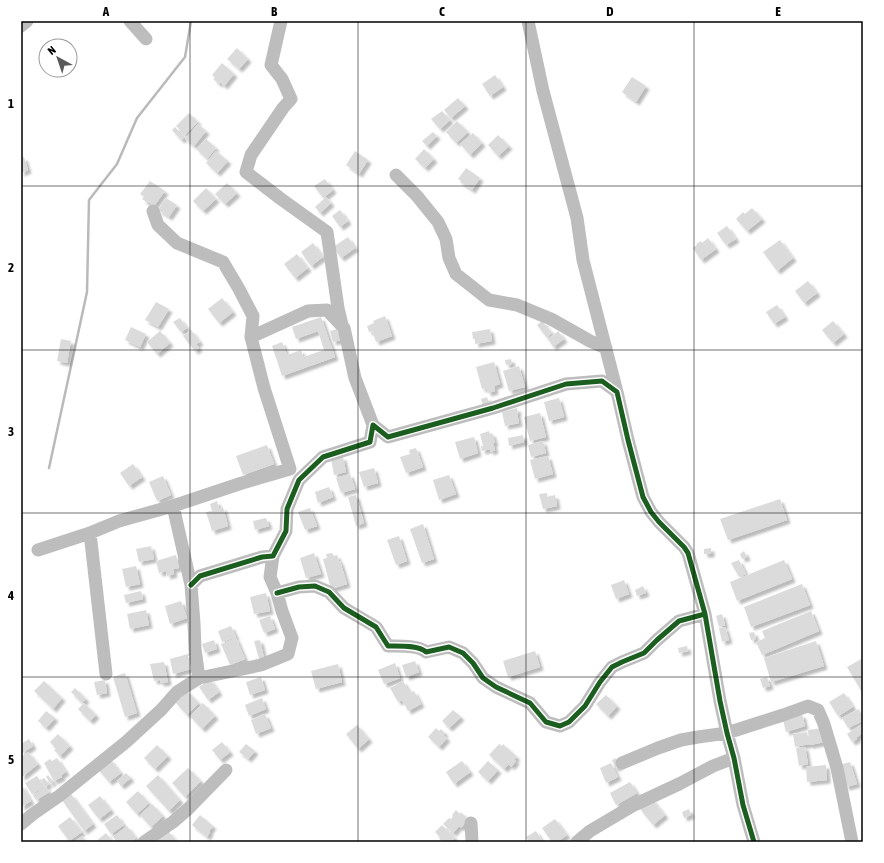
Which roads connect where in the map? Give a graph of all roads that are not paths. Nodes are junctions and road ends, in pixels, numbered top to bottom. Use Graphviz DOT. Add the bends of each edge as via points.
graph roads {
  1 [pos="27,21"];
  2 [pos="130,21"];
  3 [pos="281,21"];
  4 [pos="528,21"];
  5 [pos="21,26"];
  6 [pos="146,39"];
  7 [pos="396,175"];
  8 [pos="153,211"];
  9 [pos="344,328"];
  10 [pos="251,337"];
  11 [pos="606,348"];
  12 [pos="617,392"];
  13 [pos="373,425"];
  14 [pos="323,457"];
  15 [pos="290,469"];
  16 [pos="174,506"];
  17 [pos="90,533"];
  18 [pos="38,550"];
  19 [pos="273,556"];
  20 [pos="191,585"];
  21 [pos="277,593"];
  22 [pos="705,614"];
  23 [pos="106,674"];
  24 [pos="199,678"];
  25 [pos="727,733"];
  26 [pos="734,758"];
  27 [pos="622,763"];
  28 [pos="226,770"];
  29 [pos="471,823"];
  30 [pos="21,824"];
  31 [pos="144,842"];
  32 [pos="472,842"];
  33 [pos="577,842"];
  34 [pos="754,842"];
  35 [pos="852,842"];
  1 -- 5 [label="street"];
  2 -- 6 [label="street"];
  3 -- 9 [label="street" via="271,65 282,78 291,99 251,155 246,172 327,232 338,308"];
  4 -- 11 [label="street"];
  7 -- 11 [label="street" via="438,222 456,274 489,300 517,305 551,319"];
  8 -- 10 [label="street" via="158,225 177,243 223,262 253,316"];
  9 -- 10 [label="street" via="326,310 308,311"];
  9 -- 13 [label="street" via="356,378"];
  10 -- 15 [label="street"];
  11 -- 12 [label="street"];
  12 -- 13 [label="street" via="602,381 566,384 388,437"];
  12 -- 22 [label="street" via="643,497 659,522 688,553"];
  13 -- 14 [label="street" via="370,442"];
  14 -- 15 [label="street"];
  14 -- 19 [label="street" via="299,480 288,509 286,531"];
  15 -- 16 [label="street"];
  16 -- 17 [label="street" via="119,521"];
  16 -- 20 [label="street"];
  17 -- 18 [label="street"];
  17 -- 23 [label="street"];
  19 -- 20 [label="street" via="262,556 200,576"];
  19 -- 21 [label="street" via="270,577"];
  20 -- 24 [label="street"];
  21 -- 22 [label="street" via="298,587 315,586 329,592 344,608 376,627 388,646 406,646 426,652 449,647 463,653 483,678 530,703 546,722 560,726 569,722 585,706 612,667 644,653 678,621"];
  21 -- 24 [label="street" via="292,638 288,654 261,665"];
  22 -- 25 [label="street"];
  24 -- 30 [label="street" via="177,692 126,742"];
  25 -- 26 [label="street"];
  25 -- 27 [label="street" via="681,740"];
  25 -- 35 [label="street" via="808,706 818,710 837,768"];
  26 -- 33 [label="street" via="634,805 590,831"];
  26 -- 34 [label="street" via="743,805"];
  28 -- 31 [label="street" via="188,809"];
  29 -- 32 [label="street"];
}
